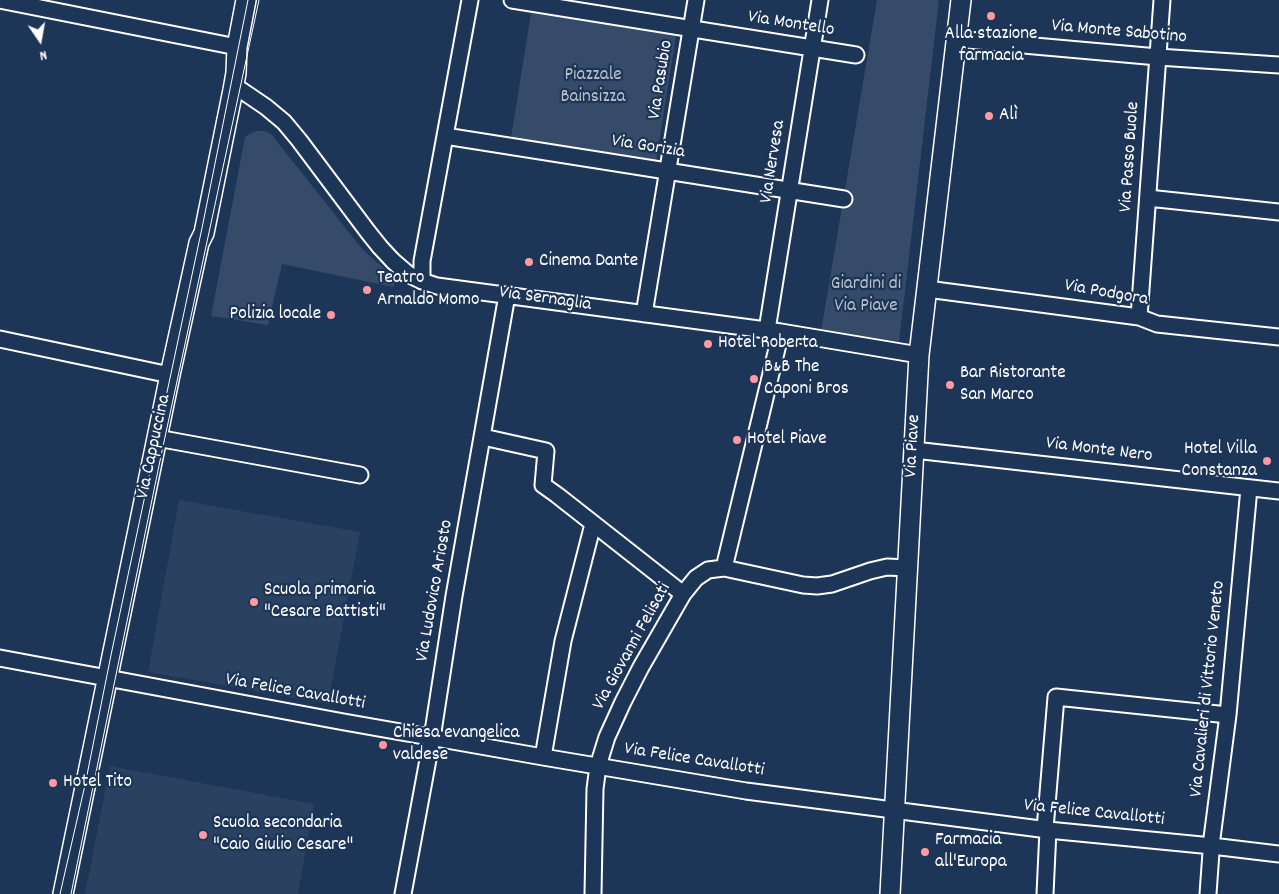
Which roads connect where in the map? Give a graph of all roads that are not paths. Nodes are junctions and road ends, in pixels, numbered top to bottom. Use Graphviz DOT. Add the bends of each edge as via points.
graph roads {
  1 [pos="0,0"];
  2 [pos="246,0"];
  3 [pos="470,0"];
  4 [pos="512,0"];
  5 [pos="696,0"];
  6 [pos="820,0"];
  7 [pos="961,0"];
  8 [pos="1162,0"];
  9 [pos="691,29"];
  10 [pos="956,40"];
  11 [pos="237,47"];
  12 [pos="812,48"];
  13 [pos="856,55"];
  14 [pos="1158,57"];
  15 [pos="1279,65"];
  16 [pos="238,82"];
  17 [pos="445,136"];
  18 [pos="668,171"];
  19 [pos="789,191"];
  20 [pos="1148,198"];
  21 [pos="844,199"];
  22 [pos="1279,212"];
  23 [pos="422,281"];
  24 [pos="926,289"];
  25 [pos="507,295"];
  26 [pos="644,314"];
  27 [pos="1139,317"];
  28 [pos="774,331"];
  29 [pos="1279,337"];
  30 [pos="0,340"];
  31 [pos="919,355"];
  32 [pos="170,375"];
  33 [pos="483,437"];
  34 [pos="157,438"];
  35 [pos="914,450"];
  36 [pos="360,475"];
  37 [pos="1249,488"];
  38 [pos="1279,491"];
  39 [pos="593,524"];
  40 [pos="724,568"];
  41 [pos="908,568"];
  42 [pos="683,594"];
  43 [pos="0,658"];
  44 [pos="107,678"];
  45 [pos="1228,715"];
  46 [pos="432,738"];
  47 [pos="543,757"];
  48 [pos="598,766"];
  49 [pos="894,810"];
  50 [pos="1047,830"];
  51 [pos="1212,846"];
  52 [pos="1279,854"];
  53 [pos="63,894"];
  54 [pos="403,894"];
  55 [pos="593,894"];
  56 [pos="890,894"];
  57 [pos="1045,894"];
  58 [pos="1208,894"];
  1 -- 11 [label="street"];
  2 -- 11 [label="street, Via Cappuccina"];
  3 -- 17 [label="street"];
  4 -- 9 [label="street, Via Montello"];
  5 -- 9 [label="street, Via Pasubio"];
  6 -- 12 [label="street, Via Nervesa"];
  7 -- 10 [label="street, Via Piave"];
  8 -- 14 [label="street, Via Passo Buole"];
  9 -- 12 [label="street, Via Montello"];
  9 -- 18 [label="street, Via Pasubio"];
  10 -- 14 [label="street, Via Monte Sabotino"];
  10 -- 24 [label="street, Via Piave"];
  11 -- 16 [label="street, Via Cappuccina"];
  12 -- 13 [label="street, Via Montello"];
  12 -- 19 [label="street, Via Nervesa"];
  14 -- 15 [label="street, Via Monte Sabotino"];
  14 -- 20 [label="street, Via Passo Buole"];
  16 -- 23 [label="street, Via Sernaglia" via="284,122 380,247 408,274"];
  16 -- 32 [label="street, Via Cappuccina"];
  17 -- 18 [label="street, Via Gorizia"];
  17 -- 23 [label="street" via="422,261"];
  18 -- 19 [label="street, Via Gorizia"];
  18 -- 26 [label="street, Via Pasubio"];
  19 -- 21 [label="street, Via Gorizia"];
  19 -- 28 [label="street, Via Nervesa"];
  20 -- 22 [label="street"];
  20 -- 27 [label="street, Via Passo Buole"];
  23 -- 25 [label="street, Via Sernaglia"];
  24 -- 27 [label="street, Via Podgora"];
  24 -- 31 [label="street, Via Piave"];
  25 -- 26 [label="street, Via Sernaglia"];
  25 -- 33 [label="street, Via Ludovico Ariosto"];
  26 -- 28 [label="street, Via Sernaglia"];
  27 -- 29 [label="street, Via Podgora" via="1157,324"];
  28 -- 31 [label="street, Via Sernaglia"];
  28 -- 40 [label="street, Via Nervesa"];
  30 -- 32 [label="street"];
  31 -- 35 [label="street, Via Piave"];
  32 -- 34 [label="street, Via Cappuccina"];
  33 -- 39 [label="street" via="546,451 543,485"];
  33 -- 46 [label="street, Via Ludovico Ariosto"];
  34 -- 36 [label="street"];
  34 -- 44 [label="street, Via Cappuccina"];
  35 -- 37 [label="street, Via Monte Nero"];
  35 -- 41 [label="street, Via Piave"];
  37 -- 38 [label="street, Via Monte Nero"];
  37 -- 45 [label="street, Via Cavalieri di Vittorio Veneto"];
  39 -- 42 [label="street"];
  39 -- 47 [label="street" via="563,641"];
  40 -- 41 [label="street, Via Giovanni Felisati" via="817,586 887,567"];
  40 -- 42 [label="street, Via Giovanni Felisati" via="708,570 696,578"];
  41 -- 49 [label="street, Via Piave"];
  42 -- 48 [label="street, Via Giovanni Felisati" via="623,702"];
  43 -- 44 [label="street, Via Felice Cavallotti"];
  44 -- 46 [label="street, Via Felice Cavallotti"];
  44 -- 53 [label="street, Via Cappuccina"];
  45 -- 50 [label="street" via="1056,697"];
  45 -- 51 [label="street, Via Cavalieri di Vittorio Veneto"];
  46 -- 47 [label="street, Via Felice Cavallotti"];
  46 -- 54 [label="street, Via Ludovico Ariosto"];
  47 -- 48 [label="street, Via Felice Cavallotti"];
  48 -- 49 [label="street, Via Felice Cavallotti" via="746,791"];
  48 -- 55 [label="street, Via Giovanni Felisati"];
  49 -- 50 [label="street, Via Felice Cavallotti"];
  49 -- 56 [label="street, Via Piave"];
  50 -- 51 [label="street, Via Felice Cavallotti"];
  50 -- 57 [label="street"];
  51 -- 52 [label="street, Via Felice Cavallotti"];
  51 -- 58 [label="street, Via Cavalieri di Vittorio Veneto"];
}
